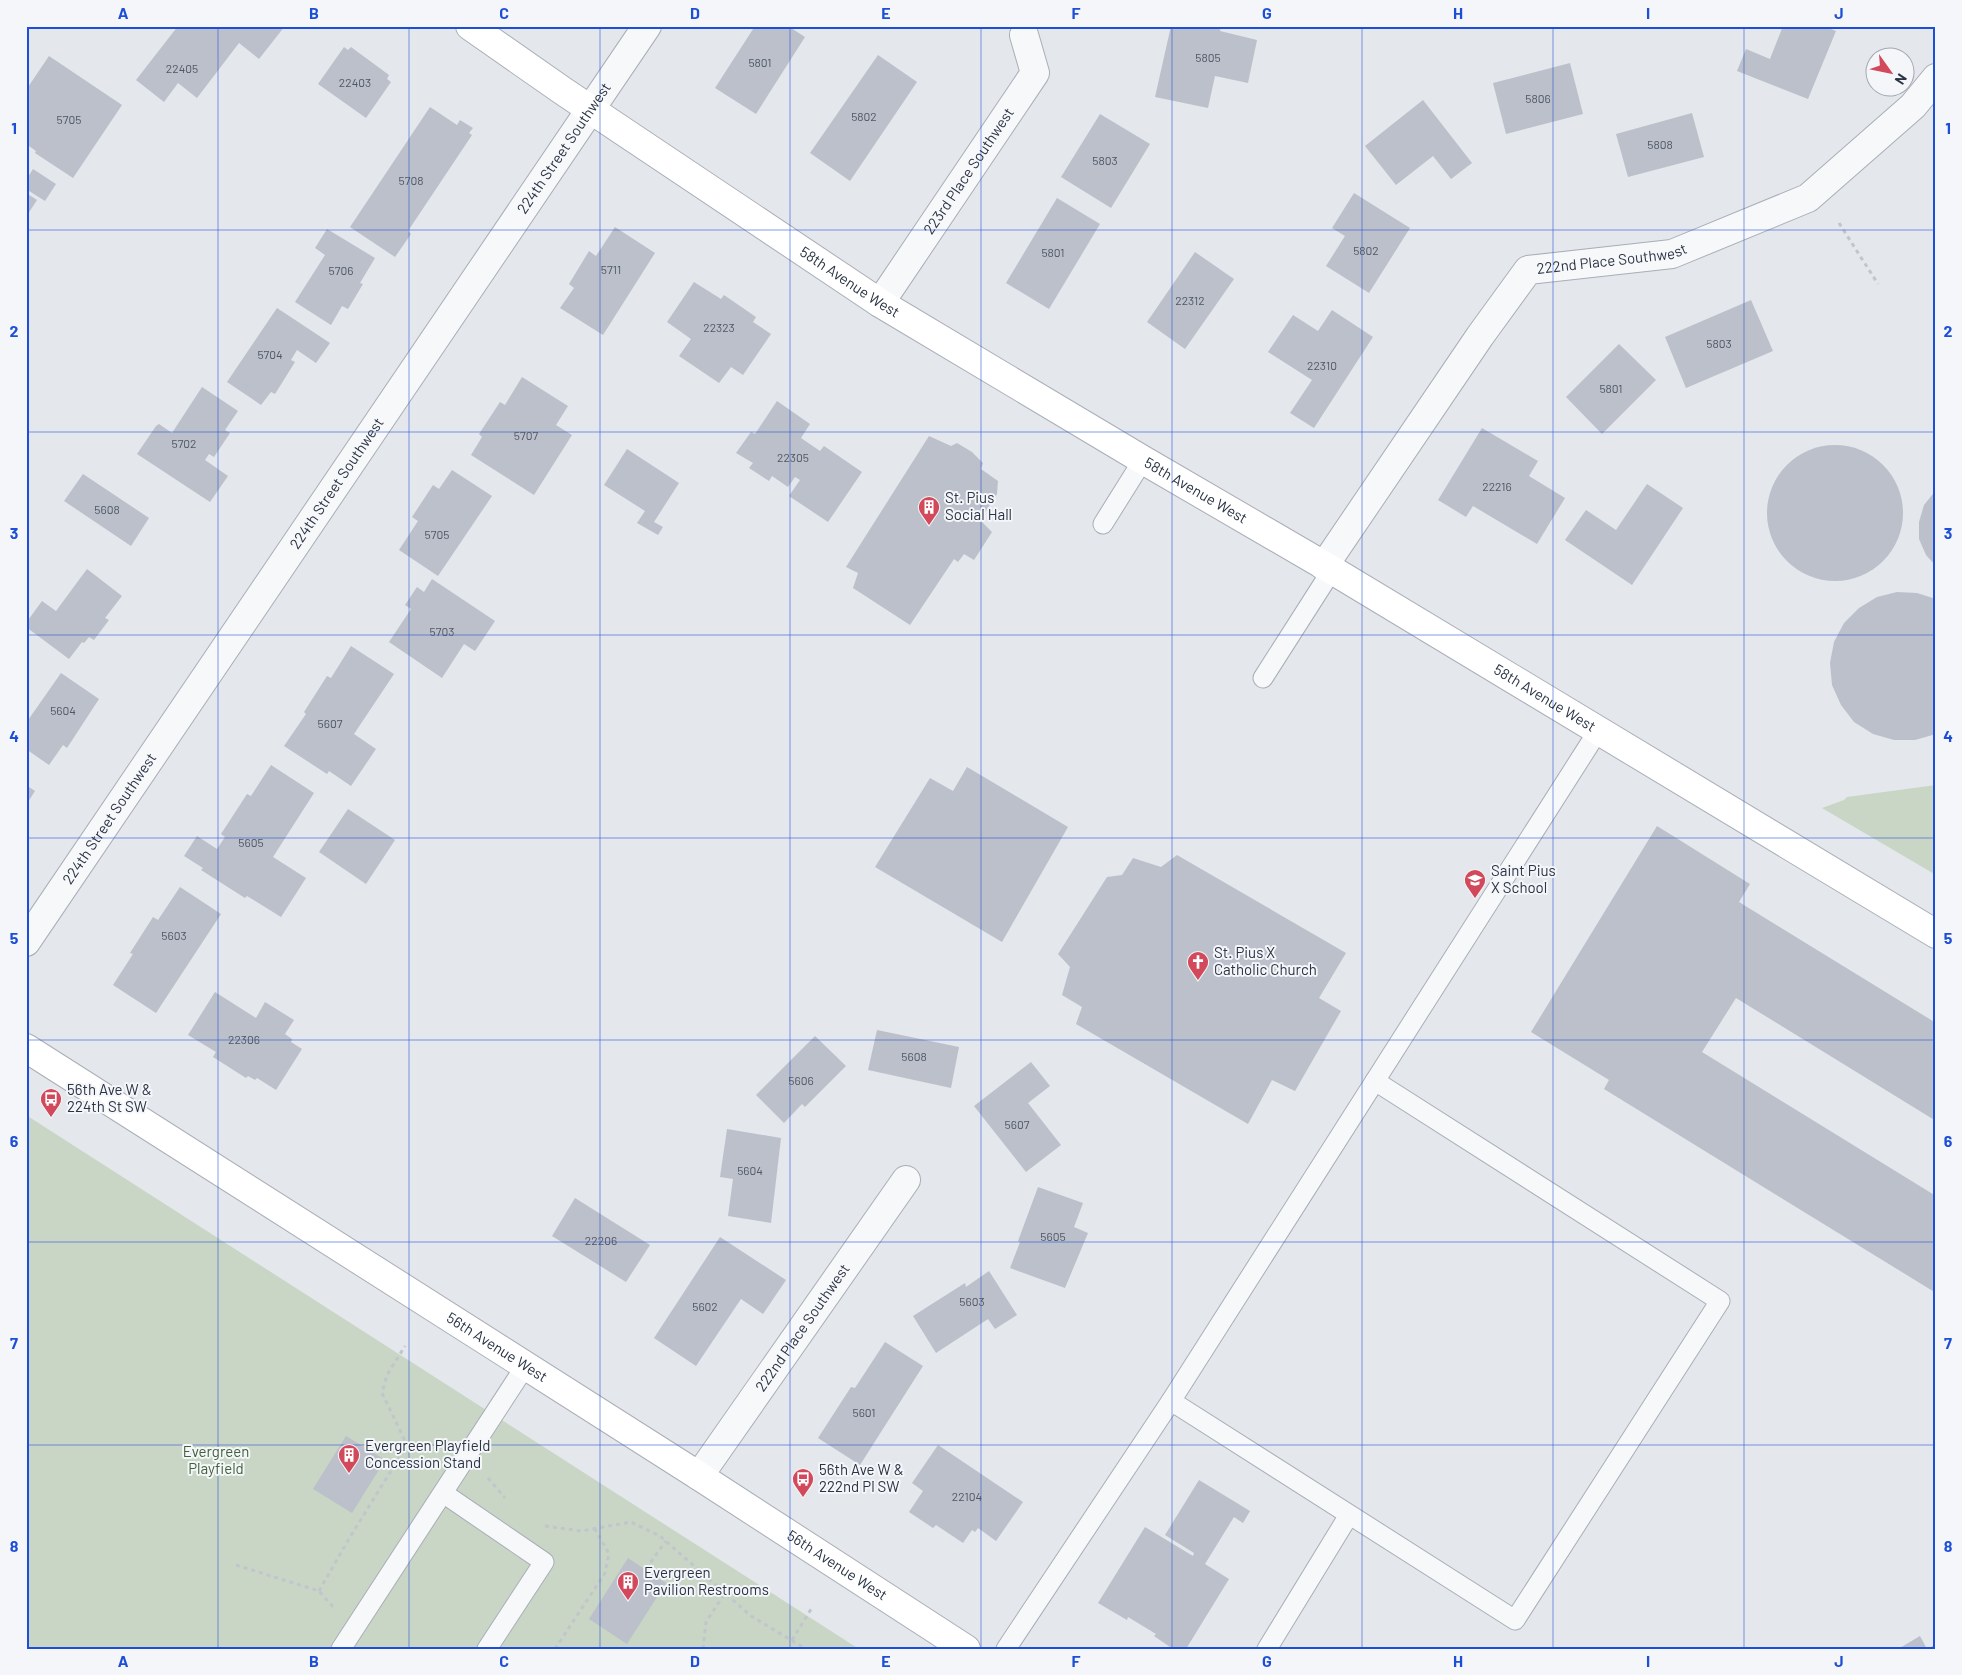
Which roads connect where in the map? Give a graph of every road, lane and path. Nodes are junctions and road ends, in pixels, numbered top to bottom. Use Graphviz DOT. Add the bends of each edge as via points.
graph roads {
  1 [pos="470,26"];
  2 [pos="647,26"];
  3 [pos="1024,35"];
  4 [pos="1936,78"];
  5 [pos="591,110"];
  6 [pos="1839,223"];
  7 [pos="1878,284"];
  8 [pos="880,303"];
  9 [pos="1143,460"];
  10 [pos="1103,524"];
  11 [pos="1328,568"];
  12 [pos="1263,678"];
  13 [pos="1598,731"];
  14 [pos="1936,934"];
  15 [pos="26,942"];
  16 [pos="26,1048"];
  17 [pos="1375,1081"];
  18 [pos="906,1180"];
  19 [pos="405,1346"];
  20 [pos="526,1365"];
  21 [pos="1171,1401"];
  22 [pos="468,1455"];
  23 [pos="699,1476"];
  24 [pos="443,1493"];
  25 [pos="507,1501"];
  26 [pos="1350,1515"];
  27 [pos="538,1521"];
  28 [pos="595,1529"];
  29 [pos="666,1541"];
  30 [pos="236,1565"];
  31 [pos="646,1569"];
  32 [pos="319,1591"];
  33 [pos="726,1593"];
  34 [pos="813,1606"];
  35 [pos="335,1610"];
  36 [pos="792,1640"];
  37 [pos="341,1649"];
  38 [pos="487,1649"];
  39 [pos="554,1649"];
  40 [pos="703,1649"];
  41 [pos="806,1649"];
  42 [pos="966,1649"];
  43 [pos="1006,1649"];
  44 [pos="1267,1649"];
  1 -- 5 [label="street, 58th Avenue West"];
  2 -- 5 [label="street, 224th Street Southwest"];
  3 -- 8 [label="street, 223rd Place Southwest" via="1035,73"];
  4 -- 11 [label="street, 222nd Place Southwest" via="1913,106 1808,198 1672,254 1528,270 1480,336"];
  5 -- 8 [label="street, 58th Avenue West"];
  5 -- 15 [label="street, 224th Street Southwest"];
  6 -- 7 [label="path"];
  8 -- 9 [label="street, 58th Avenue West"];
  9 -- 10 [label="lane"];
  9 -- 11 [label="street, 58th Avenue West"];
  11 -- 12 [label="lane"];
  11 -- 13 [label="street, 58th Avenue West"];
  13 -- 14 [label="street, 58th Avenue West"];
  13 -- 17 [label="lane"];
  16 -- 20 [label="street, 56th Avenue West"];
  17 -- 21 [label="lane"];
  17 -- 26 [label="lane" via="1720,1301 1515,1620"];
  18 -- 23 [label="street, 222nd Place Southwest"];
  19 -- 32 [label="path" via="387,1375 382,1394 407,1445"];
  20 -- 22 [label="lane"];
  20 -- 23 [label="street, 56th Avenue West"];
  21 -- 26 [label="lane"];
  21 -- 43 [label="lane"];
  22 -- 24 [label="lane"];
  22 -- 25 [label="path"];
  23 -- 42 [label="street, 56th Avenue West"];
  24 -- 37 [label="lane"];
  24 -- 38 [label="lane" via="544,1562"];
  26 -- 44 [label="lane"];
  27 -- 28 [label="path" via="546,1526 581,1531"];
  28 -- 29 [label="path" via="631,1522"];
  28 -- 39 [label="path" via="609,1554 605,1572"];
  29 -- 31 [label="path"];
  29 -- 33 [label="path"];
  30 -- 32 [label="path"];
  32 -- 35 [label="path"];
  33 -- 36 [label="path" via="751,1616"];
  33 -- 40 [label="path" via="706,1622"];
  34 -- 36 [label="path"];
  36 -- 41 [label="path"];
}
